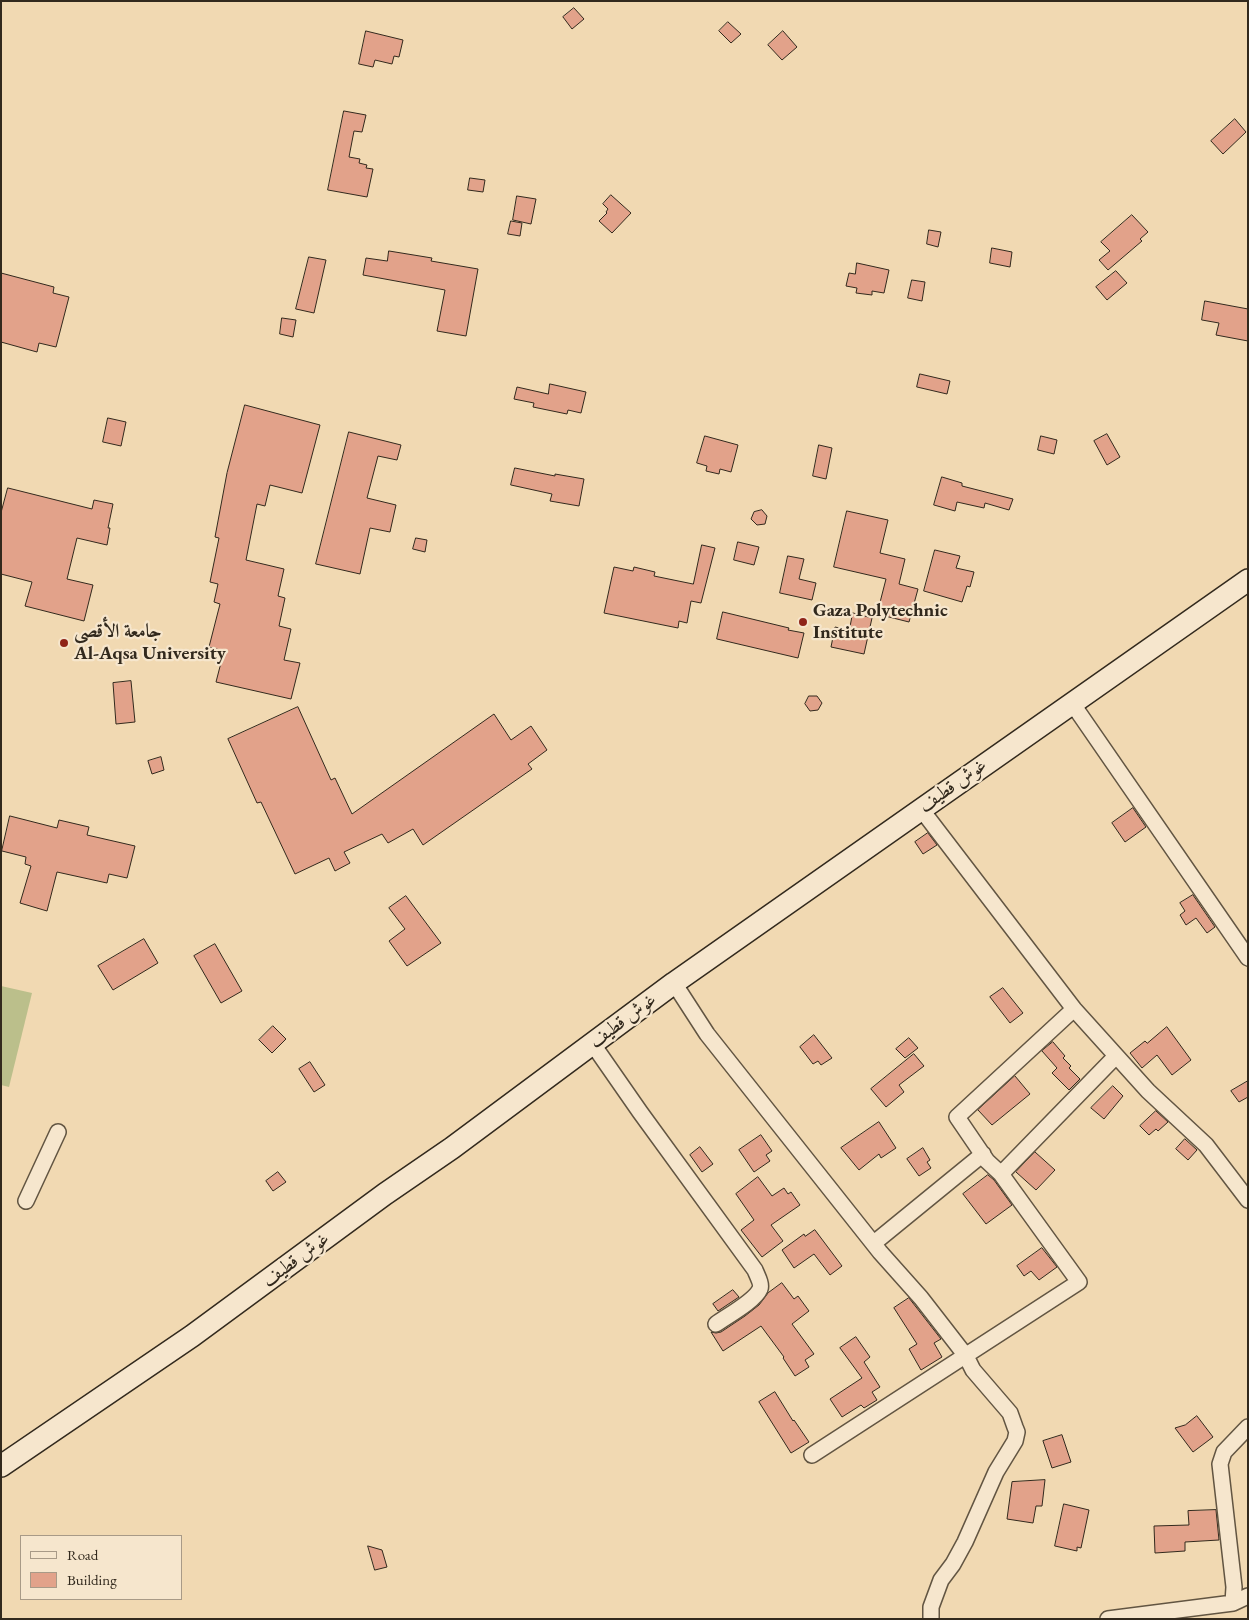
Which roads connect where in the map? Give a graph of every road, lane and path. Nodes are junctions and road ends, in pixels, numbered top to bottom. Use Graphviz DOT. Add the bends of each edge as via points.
graph roads {
  1 [pos="1248,580"];
  2 [pos="1072,703"];
  3 [pos="921,809"];
  4 [pos="1248,958"];
  5 [pos="674,983"];
  6 [pos="1074,1009"];
  7 [pos="592,1043"];
  8 [pos="1116,1056"];
  9 [pos="58,1132"];
  10 [pos="983,1154"];
  11 [pos="1001,1174"];
  12 [pos="1248,1200"];
  13 [pos="26,1201"];
  14 [pos="874,1242"];
  15 [pos="716,1324"];
  16 [pos="966,1356"];
  17 [pos="1248,1427"];
  18 [pos="812,1456"];
  19 [pos="1,1466"];
  20 [pos="1248,1596"];
  21 [pos="1233,1603"];
  22 [pos="931,1619"];
  23 [pos="1108,1619"];
  1 -- 2 [label="main road, غوش قطيف"];
  2 -- 3 [label="main road, غوش قطيف"];
  2 -- 4 [label="street"];
  3 -- 5 [label="main road, غوش قطيف"];
  3 -- 6 [label="street"];
  5 -- 7 [label="main road, غوش قطيف"];
  5 -- 14 [label="street" via="707,1034"];
  6 -- 8 [label="street"];
  6 -- 10 [label="street" via="956,1117"];
  7 -- 15 [label="street" via="755,1270 760,1290"];
  7 -- 19 [label="main road, غوش قطيف" via="192,1336"];
  8 -- 11 [label="street"];
  8 -- 12 [label="street" via="1206,1145"];
  9 -- 13 [label="street"];
  10 -- 11 [label="street"];
  10 -- 14 [label="street"];
  11 -- 16 [label="street" via="1079,1282"];
  14 -- 16 [label="street"];
  16 -- 18 [label="street"];
  16 -- 22 [label="street" via="973,1370 1010,1413 1017,1432 965,1542 941,1580 931,1607"];
  17 -- 21 [label="street" via="1224,1452 1220,1464 1234,1586"];
  20 -- 21 [label="street"];
  21 -- 23 [label="street"];
}
